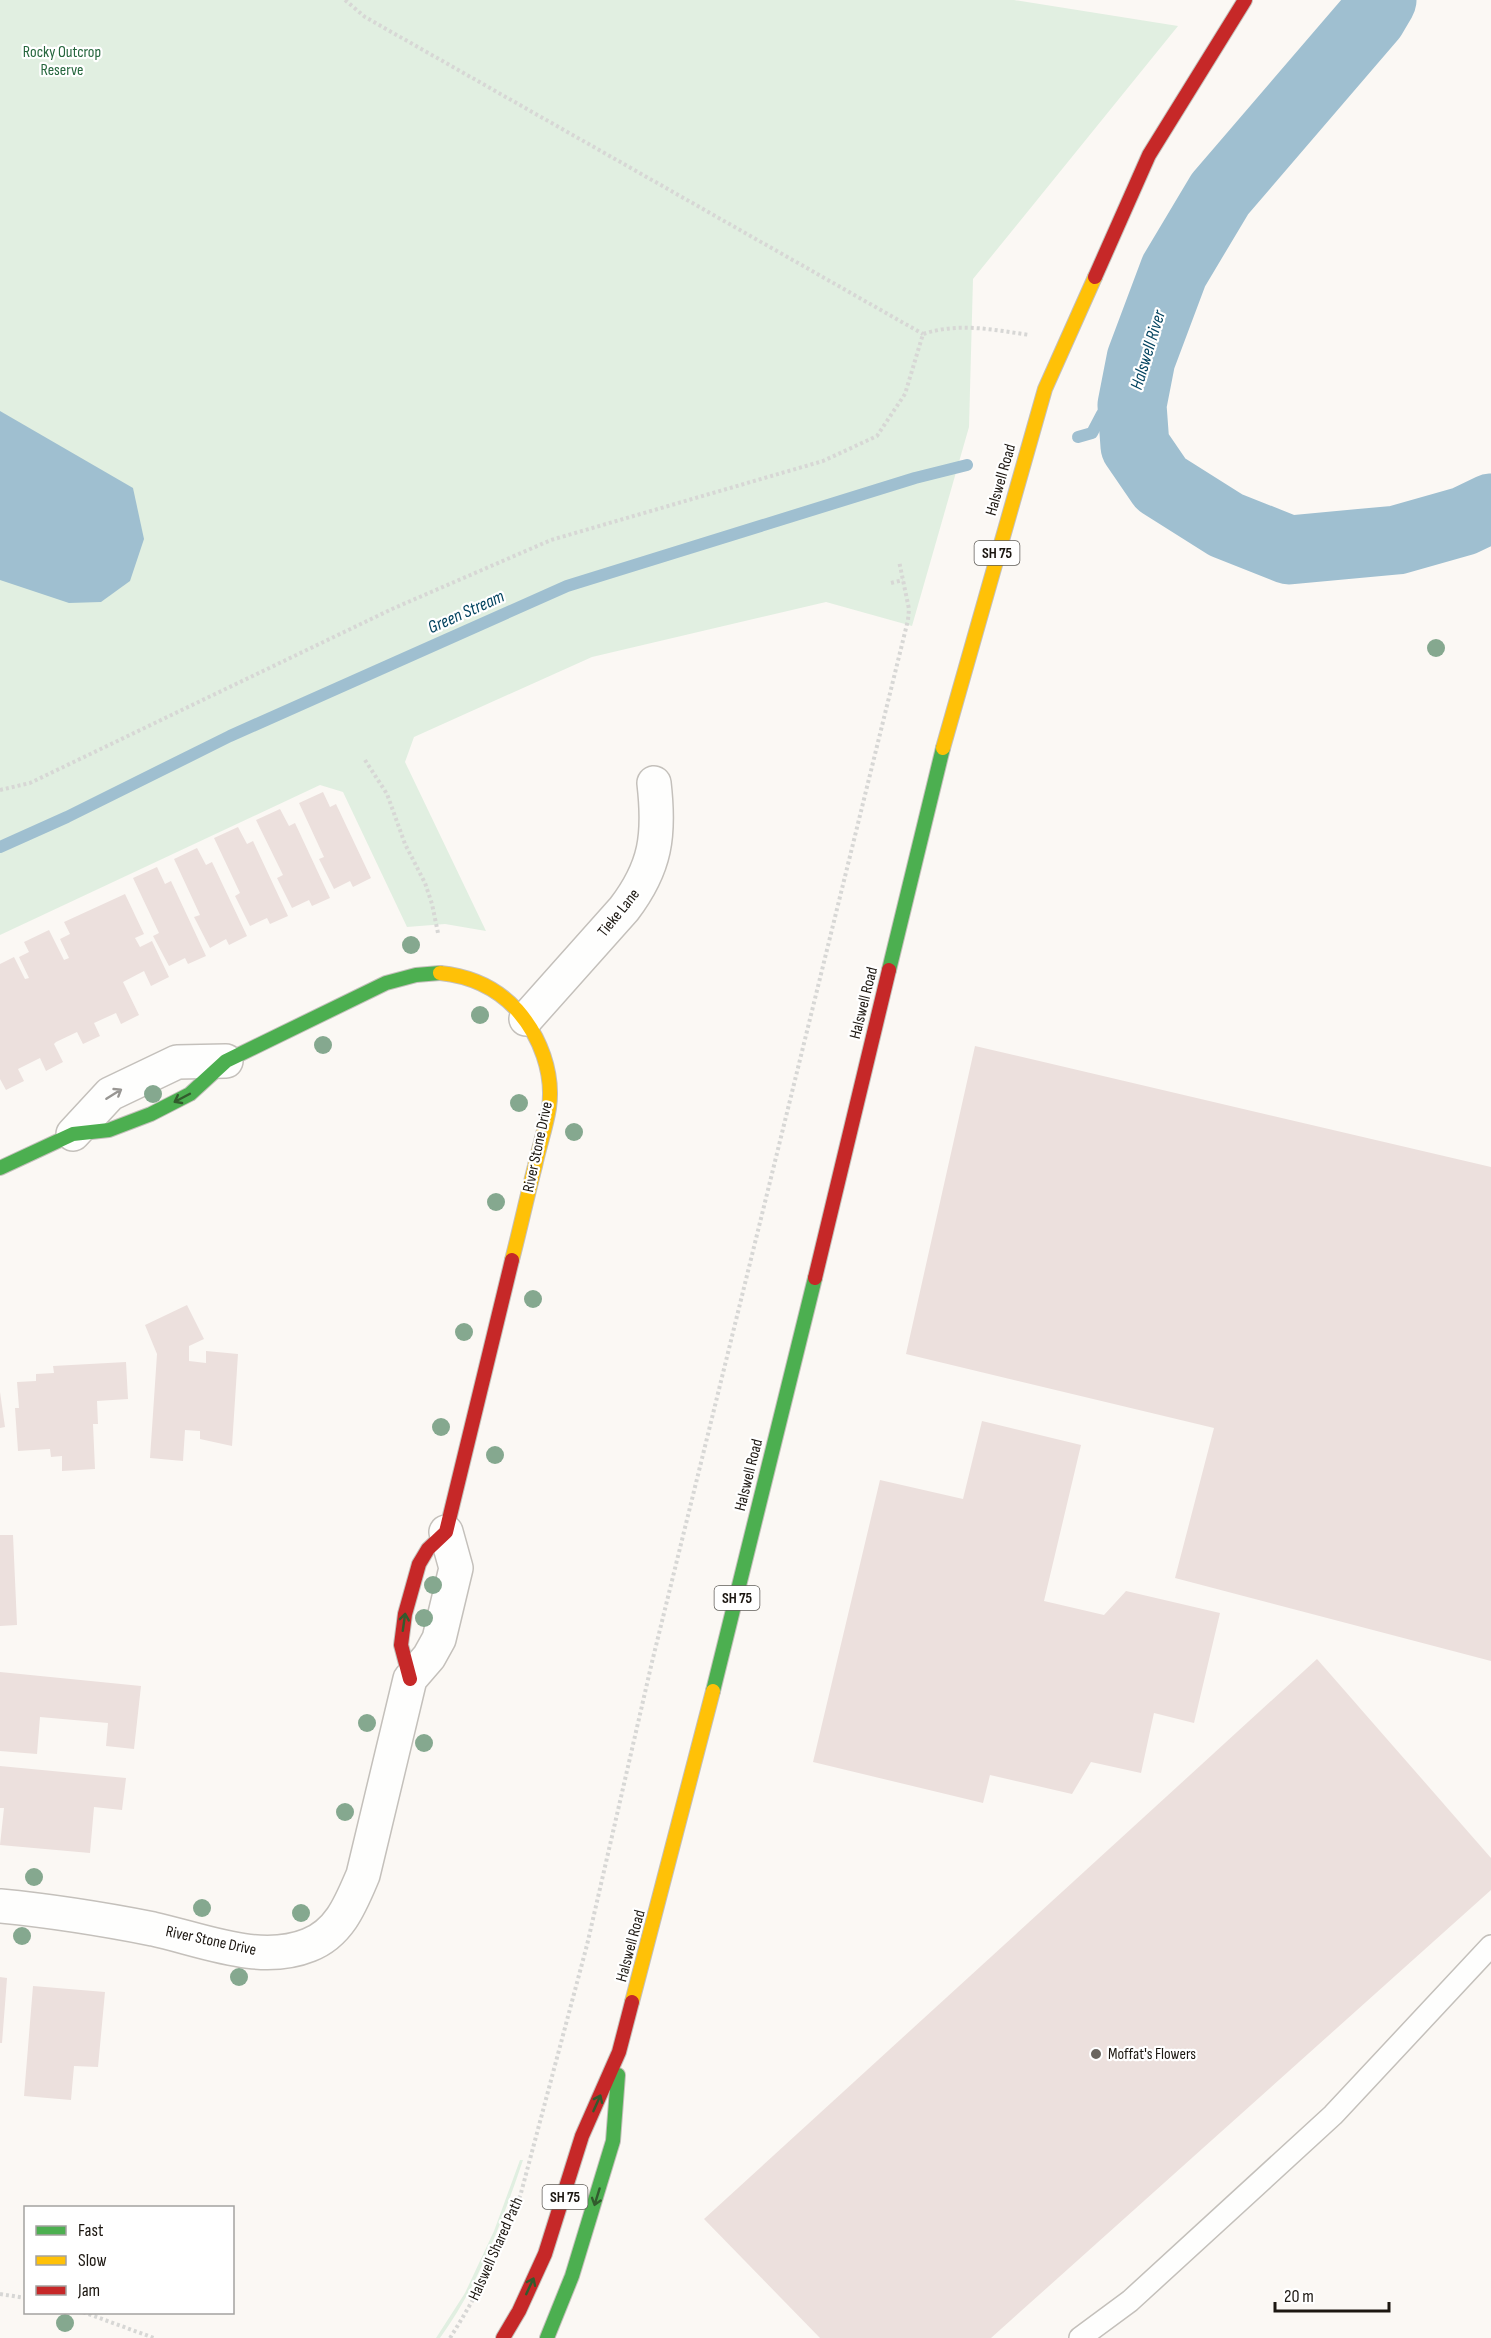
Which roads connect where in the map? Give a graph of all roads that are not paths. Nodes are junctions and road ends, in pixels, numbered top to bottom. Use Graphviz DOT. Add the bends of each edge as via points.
graph roads {
  1 [pos="1245,0"];
  2 [pos="654,783"];
  3 [pos="526,1019"];
  4 [pos="226,1060"];
  5 [pos="73,1134"];
  6 [pos="0,1168"];
  7 [pos="446,1532"];
  8 [pos="0,1906"];
  9 [pos="1491,1946"];
  10 [pos="619,2052"];
  11 [pos="503,2338"];
  12 [pos="547,2338"];
  13 [pos="1080,2338"];
  1 -- 10 [label="main road, Halswell Road / SH 75" via="1149,155 1045,389 952,711 741,1582"];
  2 -- 3 [label="street, Tieke Lane" via="656,843 639,890"];
  3 -- 4 [label="main road, River Stone Drive" via="511,1002 467,977 412,975 386,983"];
  3 -- 7 [label="main road, River Stone Drive" via="548,1074 549,1107"];
  4 -- 5 [label="street, River Stone Drive" via="177,1062 110,1094"];
  5 -- 6 [label="main road, River Stone Drive"];
  7 -- 8 [label="street, River Stone Drive" via="456,1568 439,1639 410,1679 363,1875 336,1928 312,1944 287,1952 258,1952 52,1911"];
  9 -- 13 [label="lane" via="1334,2115 1130,2301"];
  11 -- 10 [label="main road, Halswell Road / SH 75, one-way" via="545,2254 582,2136"];
  10 -- 12 [label="main road, Halswell Road / SH 75, one-way" via="613,2141 572,2276"];
}
